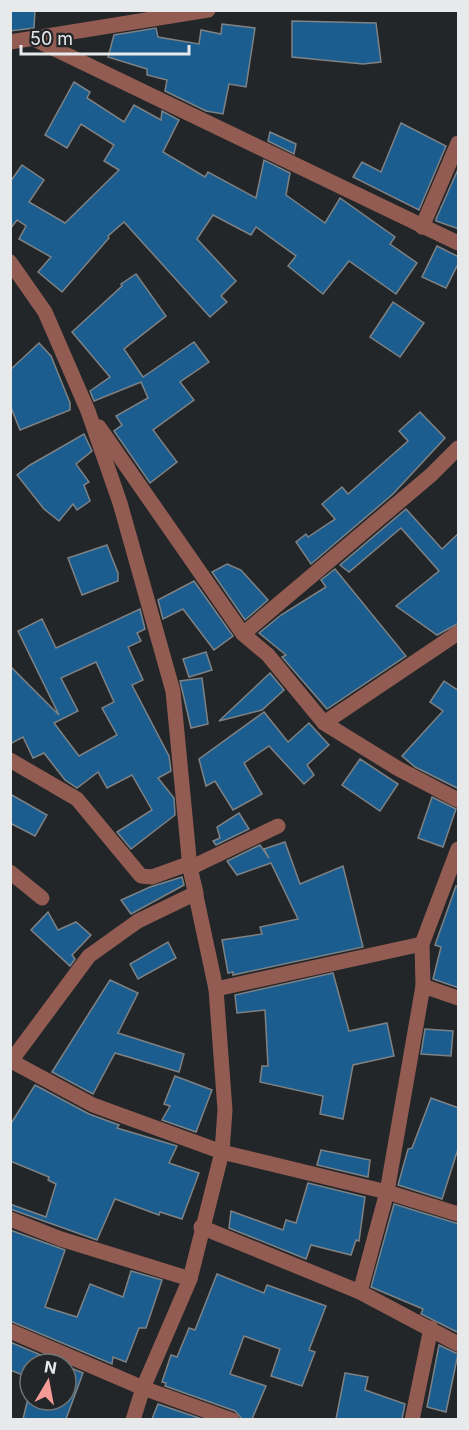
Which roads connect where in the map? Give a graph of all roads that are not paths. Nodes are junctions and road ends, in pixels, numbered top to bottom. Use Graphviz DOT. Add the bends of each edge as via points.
graph roads {
  1 [pos="208,10"];
  2 [pos="36,40"];
  3 [pos="10,42"];
  4 [pos="459,143"];
  5 [pos="422,227"];
  6 [pos="459,243"];
  7 [pos="10,262"];
  8 [pos="88,411"];
  9 [pos="459,448"];
  10 [pos="459,633"];
  11 [pos="243,634"];
  12 [pos="324,723"];
  13 [pos="10,760"];
  14 [pos="459,800"];
  15 [pos="278,826"];
  16 [pos="459,849"];
  17 [pos="190,868"];
  18 [pos="11,873"];
  19 [pos="196,893"];
  20 [pos="42,898"];
  21 [pos="422,944"];
  22 [pos="423,986"];
  23 [pos="216,989"];
  24 [pos="459,998"];
  25 [pos="11,1060"];
  26 [pos="222,1152"];
  27 [pos="387,1192"];
  28 [pos="459,1214"];
  29 [pos="10,1219"];
  30 [pos="201,1227"];
  31 [pos="190,1279"];
  32 [pos="360,1292"];
  33 [pos="431,1328"];
  34 [pos="10,1331"];
  35 [pos="459,1344"];
  36 [pos="143,1388"];
  37 [pos="133,1419"];
  38 [pos="232,1419"];
  39 [pos="412,1419"];
  1 -- 2 [label="street"];
  2 -- 3 [label="street"];
  2 -- 5 [label="street"];
  4 -- 5 [label="street"];
  5 -- 6 [label="street"];
  7 -- 8 [label="street" via="45,312"];
  8 -- 11 [label="street"];
  8 -- 17 [label="street" via="120,503 173,691"];
  9 -- 11 [label="street"];
  10 -- 12 [label="street"];
  11 -- 12 [label="street" via="268,655"];
  12 -- 14 [label="street"];
  13 -- 17 [label="street" via="77,799 141,876 152,878 185,865"];
  15 -- 17 [label="street"];
  16 -- 21 [label="street"];
  17 -- 19 [label="street"];
  18 -- 20 [label="street"];
  19 -- 23 [label="street"];
  19 -- 25 [label="street" via="138,921 89,956"];
  21 -- 22 [label="street"];
  21 -- 23 [label="street"];
  22 -- 24 [label="street"];
  22 -- 27 [label="street"];
  23 -- 26 [label="street" via="225,1110"];
  25 -- 26 [label="street" via="93,1105"];
  26 -- 27 [label="street"];
  26 -- 30 [label="street"];
  27 -- 28 [label="street"];
  27 -- 32 [label="street"];
  29 -- 31 [label="street"];
  30 -- 31 [label="street"];
  30 -- 32 [label="street"];
  31 -- 36 [label="street"];
  32 -- 33 [label="street"];
  33 -- 35 [label="street"];
  33 -- 39 [label="street"];
  34 -- 36 [label="street"];
  36 -- 37 [label="street"];
  36 -- 38 [label="street"];
}
